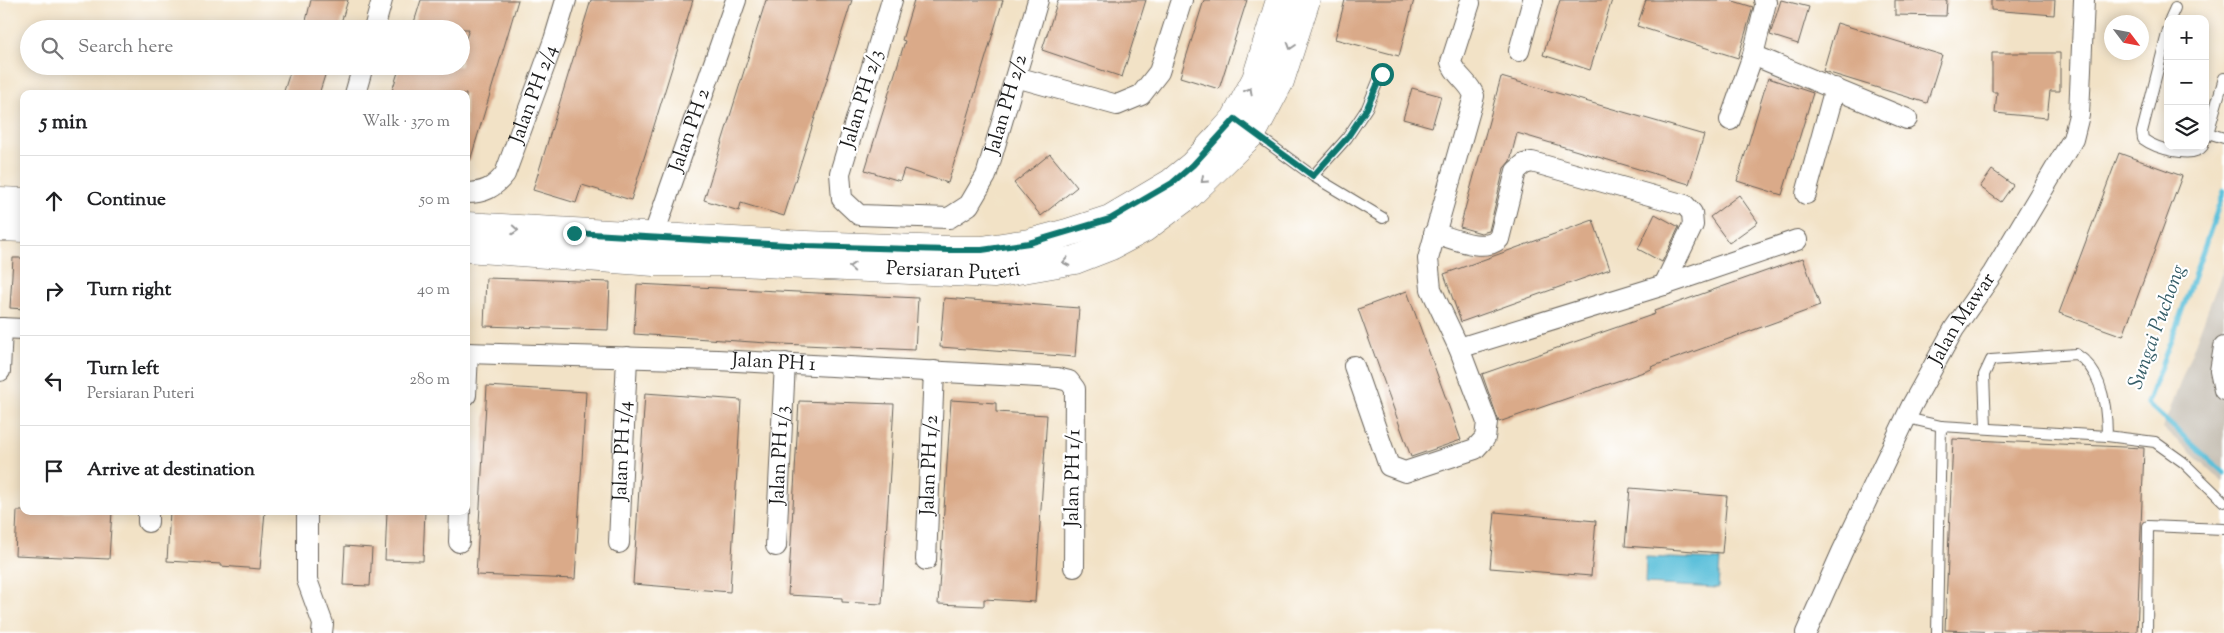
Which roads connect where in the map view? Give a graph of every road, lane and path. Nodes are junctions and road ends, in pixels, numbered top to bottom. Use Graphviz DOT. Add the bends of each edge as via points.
graph roads {
  1 [pos="382,0"];
  2 [pos="566,0"];
  3 [pos="736,0"];
  4 [pos="892,0"];
  5 [pos="1038,0"];
  6 [pos="1182,0"];
  7 [pos="1280,0"];
  8 [pos="1306,0"];
  9 [pos="1533,0"];
  10 [pos="1764,0"];
  11 [pos="2084,0"];
  12 [pos="1471,1"];
  13 [pos="2175,8"];
  14 [pos="2172,15"];
  15 [pos="376,20"];
  16 [pos="2164,46"];
  17 [pos="1519,51"];
  18 [pos="1753,55"];
  19 [pos="1382,74"];
  20 [pos="360,75"];
  21 [pos="1016,77"];
  22 [pos="2224,78"];
  23 [pos="1835,88"];
  24 [pos="356,90"];
  25 [pos="1906,119"];
  26 [pos="1730,120"];
  27 [pos="1244,126"];
  28 [pos="2209,130"];
  29 [pos="2209,137"];
  30 [pos="2224,138"];
  31 [pos="2164,149"];
  32 [pos="2167,150"];
  33 [pos="2199,150"];
  34 [pos="1313,176"];
  35 [pos="470,193"];
  36 [pos="1806,194"];
  37 [pos="0,201"];
  38 [pos="20,202"];
  39 [pos="969,205"];
  40 [pos="1383,218"];
  41 [pos="470,226"];
  42 [pos="0,227"];
  43 [pos="20,228"];
  44 [pos="1434,233"];
  45 [pos="1797,240"];
  46 [pos="470,248"];
  47 [pos="654,249"];
  48 [pos="1664,285"];
  49 [pos="1,328"];
  50 [pos="20,329"];
  51 [pos="2224,346"];
  52 [pos="1459,348"];
  53 [pos="470,353"];
  54 [pos="628,357"];
  55 [pos="785,363"];
  56 [pos="1354,366"];
  57 [pos="934,371"];
  58 [pos="0,372"];
  59 [pos="1075,389"];
  60 [pos="2224,390"];
  61 [pos="1907,418"];
  62 [pos="1941,426"];
  63 [pos="1986,427"];
  64 [pos="2107,436"];
  65 [pos="2224,502"];
  66 [pos="307,515"];
  67 [pos="460,515"];
  68 [pos="2224,529"];
  69 [pos="459,542"];
  70 [pos="619,543"];
  71 [pos="776,546"];
  72 [pos="926,560"];
  73 [pos="1074,567"];
  74 [pos="322,633"];
  75 [pos="1806,633"];
  76 [pos="1936,633"];
  77 [pos="2147,633"];
  1 -- 15 [label="street"];
  2 -- 35 [label="street, Jalan PH 2/4" via="505,174 495,186"];
  3 -- 47 [label="street, Jalan PH 2"];
  4 -- 39 [label="street, Jalan PH 2/3" via="840,174 842,199 859,215 949,218"];
  5 -- 21 [label="street, Jalan PH 2/2"];
  6 -- 21 [label="street" via="1159,72 1140,95 1117,106"];
  27 -- 7 [label="main road, Persiaran Puteri, one-way"];
  8 -- 27 [label="main road, Persiaran Puteri, one-way" via="1280,81"];
  9 -- 17 [label="street"];
  10 -- 18 [label="street"];
  11 -- 61 [label="street, Jalan Mawar" via="2079,115 2074,138 1999,264 1954,329"];
  12 -- 44 [label="street" via="1451,62 1454,71 1474,96"];
  13 -- 14 [label="lane"];
  16 -- 31 [label="lane" via="2142,132 2143,139 2149,144"];
  18 -- 23 [label="street"];
  18 -- 26 [label="street"];
  19 -- 34 [label="lane" via="1367,108"];
  20 -- 24 [label="street"];
  21 -- 39 [label="street, Jalan PH 2/2" via="986,176"];
  22 -- 28 [label="lane"];
  23 -- 25 [label="street"];
  23 -- 36 [label="street"];
  27 -- 34 [label="lane"];
  27 -- 47 [label="main road, Persiaran Puteri" via="1190,194 1143,229 1075,260 994,274 740,262"];
  29 -- 30 [label="lane"];
  32 -- 33 [label="lane"];
  34 -- 40 [label="lane"];
  37 -- 38 [label="main road"];
  41 -- 47 [label="main road, Persiaran Puteri, one-way"];
  42 -- 43 [label="main road"];
  44 -- 48 [label="street" via="1480,245 1494,243 1499,239 1516,171 1532,162 1685,205 1692,213 1693,225"];
  44 -- 52 [label="street" via="1428,259 1431,289"];
  45 -- 48 [label="street"];
  46 -- 47 [label="main road, Persiaran Puteri"];
  48 -- 52 [label="street"];
  49 -- 50 [label="street"];
  49 -- 58 [label="street"];
  51 -- 60 [label="street" via="2220,371"];
  52 -- 56 [label="street" via="1488,422 1485,438 1475,449 1405,472 1389,466"];
  53 -- 54 [label="street, Jalan PH 1"];
  54 -- 55 [label="street, Jalan PH 1"];
  54 -- 70 [label="street, Jalan PH 1/4"];
  55 -- 57 [label="street, Jalan PH 1"];
  55 -- 71 [label="street, Jalan PH 1/3"];
  57 -- 59 [label="street, Jalan PH 1" via="1058,378 1069,382"];
  57 -- 72 [label="street, Jalan PH 1/2"];
  59 -- 73 [label="street, Jalan PH 1/1"];
  61 -- 62 [label="lane"];
  61 -- 75 [label="street, Jalan Mawar"];
  62 -- 63 [label="lane"];
  62 -- 76 [label="lane"];
  63 -- 64 [label="lane"];
  63 -- 64 [label="lane" via="1984,375 1991,360 2076,354 2086,360 2100,386 2107,410"];
  64 -- 65 [label="lane" via="2155,442 2182,462"];
  66 -- 74 [label="street" via="307,580"];
  67 -- 69 [label="street"];
  68 -- 77 [label="lane" via="2148,526"];
}
